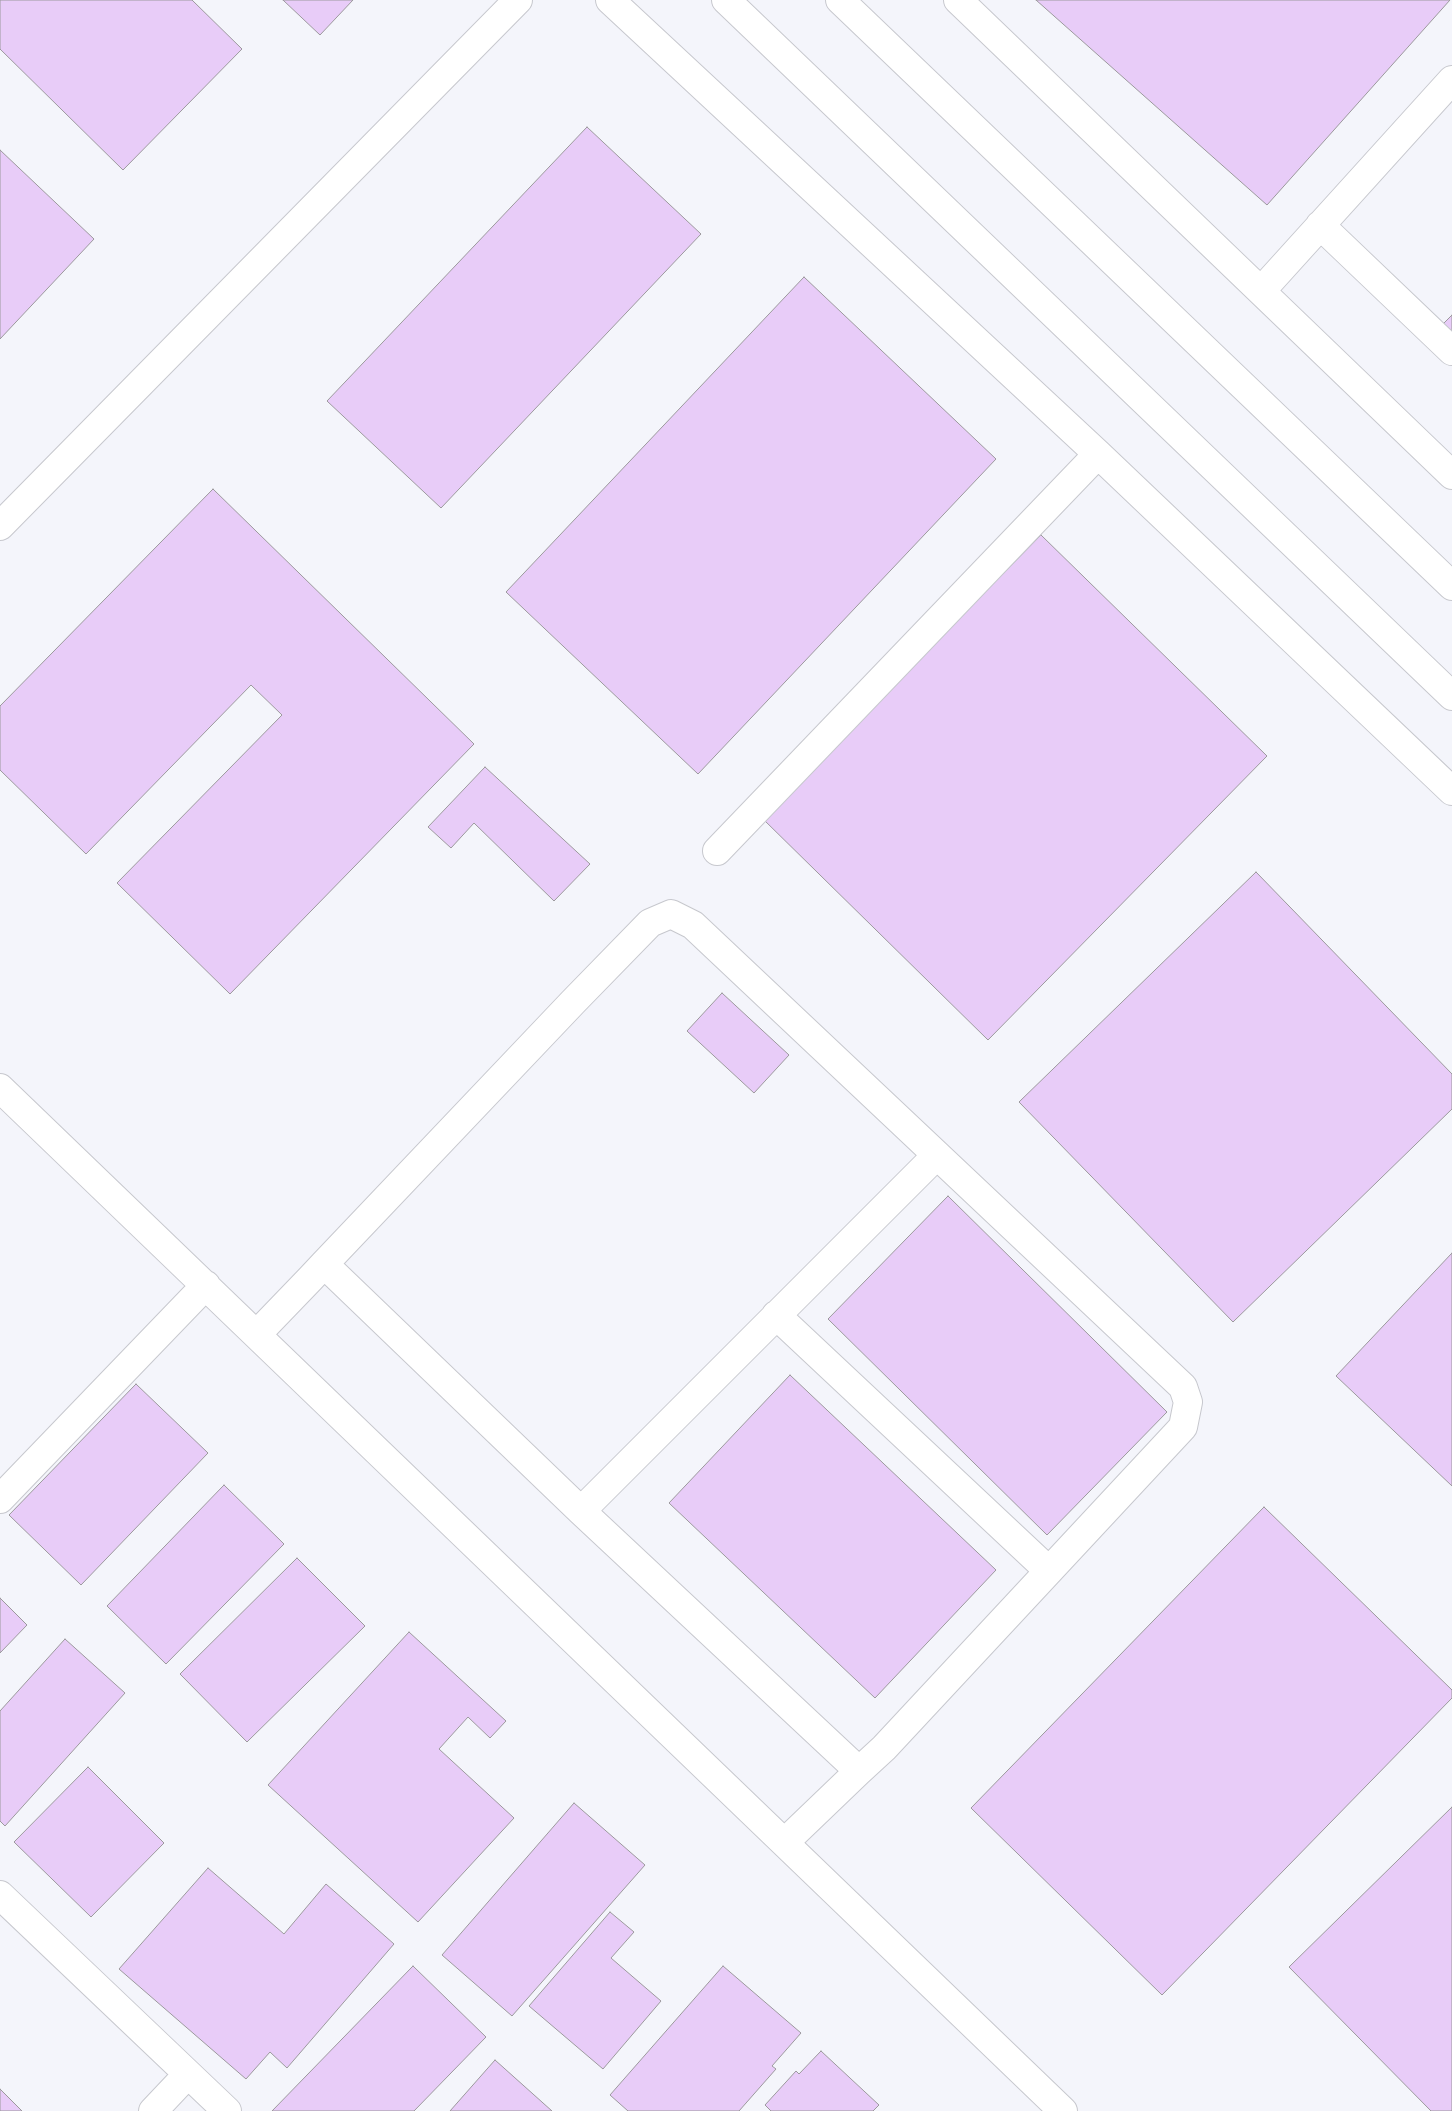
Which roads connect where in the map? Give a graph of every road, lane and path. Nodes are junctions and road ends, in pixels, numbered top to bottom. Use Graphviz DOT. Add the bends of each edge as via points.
graph roads {
  1 [pos="518,0"];
  2 [pos="610,0"];
  3 [pos="726,0"];
  4 [pos="840,0"];
  5 [pos="958,0"];
  6 [pos="1452,80"];
  7 [pos="1320,225"];
  8 [pos="1261,291"];
  9 [pos="1452,351"];
  10 [pos="1098,454"];
  11 [pos="1452,475"];
  12 [pos="0,526"];
  13 [pos="1452,586"];
  14 [pos="1452,696"];
  15 [pos="1452,791"];
  16 [pos="717,850"];
  17 [pos="0,1088"];
  18 [pos="937,1155"];
  19 [pos="324,1264"];
  20 [pos="206,1285"];
  21 [pos="776,1315"];
  22 [pos="257,1334"];
  23 [pos="0,1499"];
  24 [pos="581,1511"];
  25 [pos="1049,1571"];
  26 [pos="860,1771"];
  27 [pos="785,1842"];
  28 [pos="0,1895"];
  29 [pos="188,2074"];
  30 [pos="152,2111"];
  31 [pos="227,2111"];
  32 [pos="1063,2111"];
  1 -- 12 [label="street"];
  2 -- 10 [label="street"];
  3 -- 14 [label="street"];
  4 -- 13 [label="street"];
  5 -- 8 [label="street"];
  6 -- 7 [label="street"];
  7 -- 8 [label="street"];
  7 -- 9 [label="street"];
  8 -- 11 [label="street"];
  10 -- 15 [label="street"];
  10 -- 16 [label="street"];
  17 -- 20 [label="street"];
  18 -- 19 [label="street" via="693,925 671,914 650,922"];
  18 -- 21 [label="street"];
  18 -- 25 [label="street" via="1183,1387 1188,1402 1183,1427"];
  19 -- 22 [label="street"];
  19 -- 24 [label="street"];
  20 -- 22 [label="street"];
  20 -- 23 [label="street"];
  21 -- 24 [label="street"];
  21 -- 25 [label="street"];
  22 -- 27 [label="street"];
  24 -- 26 [label="street"];
  25 -- 26 [label="street"];
  26 -- 27 [label="street"];
  27 -- 32 [label="street"];
  28 -- 29 [label="street"];
  29 -- 30 [label="street"];
  29 -- 31 [label="street"];
}
